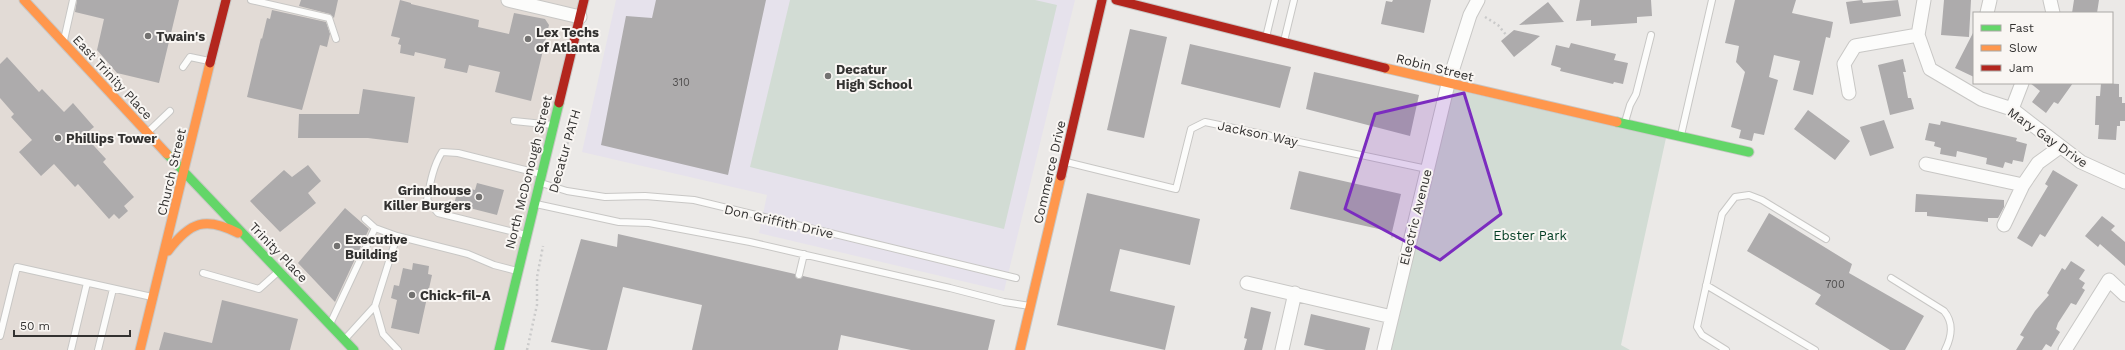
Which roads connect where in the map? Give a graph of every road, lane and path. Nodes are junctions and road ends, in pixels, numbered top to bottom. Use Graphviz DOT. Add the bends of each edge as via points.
graph roads {
  1 [pos="24,0"];
  2 [pos="73,0"];
  3 [pos="226,0"];
  4 [pos="251,0"];
  5 [pos="508,0"];
  6 [pos="584,0"];
  7 [pos="1102,0"];
  8 [pos="1116,0"];
  9 [pos="1275,0"];
  10 [pos="1294,0"];
  11 [pos="1478,0"];
  12 [pos="1712,0"];
  13 [pos="1924,0"];
  14 [pos="1990,0"];
  15 [pos="2050,0"];
  16 [pos="272,2"];
  17 [pos="1987,12"];
  18 [pos="2053,12"];
  19 [pos="580,17"];
  20 [pos="1485,18"];
  21 [pos="1651,35"];
  22 [pos="1918,35"];
  23 [pos="1507,36"];
  24 [pos="1266,38"];
  25 [pos="336,39"];
  26 [pos="1284,42"];
  27 [pos="64,43"];
  28 [pos="211,61"];
  29 [pos="183,67"];
  30 [pos="1448,84"];
  31 [pos="2022,84"];
  32 [pos="1849,93"];
  33 [pos="2012,109"];
  34 [pos="170,111"];
  35 [pos="514,121"];
  36 [pos="1625,124"];
  37 [pos="553,125"];
  38 [pos="571,131"];
  39 [pos="147,133"];
  40 [pos="1680,136"];
  41 [pos="2060,147"];
  42 [pos="1749,152"];
  43 [pos="564,154"];
  44 [pos="1066,162"];
  45 [pos="1926,164"];
  46 [pos="1427,169"];
  47 [pos="184,172"];
  48 [pos="541,178"];
  49 [pos="2125,182"];
  50 [pos="2022,185"];
  51 [pos="534,203"];
  52 [pos="365,219"];
  53 [pos="2004,225"];
  54 [pos="375,228"];
  55 [pos="526,235"];
  56 [pos="397,236"];
  57 [pos="544,238"];
  58 [pos="1826,240"];
  59 [pos="252,242"];
  60 [pos="804,254"];
  61 [pos="164,257"];
  62 [pos="279,270"];
  63 [pos="517,271"];
  64 [pos="203,272"];
  65 [pos="799,275"];
  66 [pos="1016,278"];
  67 [pos="1891,278"];
  68 [pos="87,283"];
  69 [pos="1247,283"];
  70 [pos="1706,285"];
  71 [pos="113,289"];
  72 [pos="1294,293"];
  73 [pos="2125,295"];
  74 [pos="153,298"];
  75 [pos="375,306"];
  76 [pos="1031,306"];
  77 [pos="1392,317"];
  78 [pos="330,324"];
  79 [pos="0,336"];
  80 [pos="344,340"];
  81 [pos="501,349"];
  82 [pos="71,350"];
  83 [pos="98,350"];
  84 [pos="140,350"];
  85 [pos="354,350"];
  86 [pos="398,350"];
  87 [pos="526,350"];
  88 [pos="1021,350"];
  89 [pos="1282,350"];
  90 [pos="1384,350"];
  91 [pos="1726,350"];
  92 [pos="1815,350"];
  93 [pos="1945,350"];
  94 [pos="2065,350"];
  1 -- 27 [label="street, East Trinity Place"];
  2 -- 27 [label="lane"];
  3 -- 28 [label="street, Church Street"];
  4 -- 16 [label="lane"];
  5 -- 19 [label="street"];
  6 -- 19 [label="street, North McDonough Street"];
  7 -- 44 [label="street, Commerce Drive"];
  8 -- 24 [label="street, Robin Street"];
  9 -- 24 [label="lane"];
  10 -- 26 [label="lane"];
  11 -- 30 [label="street, Electric Avenue" via="1470,15"];
  12 -- 40 [label="lane"];
  13 -- 22 [label="street, Mary Gay Drive"];
  14 -- 17 [label="street"];
  15 -- 18 [label="street"];
  16 -- 25 [label="lane" via="329,18"];
  19 -- 37 [label="street, North McDonough Street"];
  20 -- 23 [label="path" via="1498,25"];
  21 -- 36 [label="lane" via="1636,94"];
  22 -- 32 [label="street" via="1855,46 1844,64"];
  22 -- 33 [label="street, Mary Gay Drive" via="1930,69 1981,99"];
  24 -- 26 [label="street, Robin Street"];
  26 -- 30 [label="street, Robin Street"];
  27 -- 39 [label="street, East Trinity Place"];
  28 -- 29 [label="lane" via="190,57"];
  28 -- 47 [label="street, Church Street"];
  30 -- 36 [label="street, Robin Street"];
  30 -- 46 [label="street, Electric Avenue"];
  31 -- 33 [label="street"];
  33 -- 41 [label="street, Mary Gay Drive"];
  34 -- 39 [label="lane"];
  35 -- 37 [label="lane"];
  36 -- 40 [label="street, Robin Street"];
  37 -- 48 [label="street, North McDonough Street"];
  38 -- 43 [label="path, Decatur PATH"];
  39 -- 47 [label="street, East Trinity Place"];
  40 -- 42 [label="street, Robin Street"];
  41 -- 49 [label="street, Mary Gay Drive" via="2081,162"];
  41 -- 50 [label="street" via="2038,164"];
  44 -- 46 [label="lane, Jackson Way" via="1176,189 1191,129 1205,122"];
  44 -- 76 [label="street, Commerce Drive"];
  45 -- 50 [label="street"];
  46 -- 77 [label="street, Electric Avenue"];
  47 -- 59 [label="street, Trinity Place"];
  47 -- 61 [label="street, Church Street"];
  48 -- 51 [label="street, North McDonough Street"];
  48 -- 55 [label="lane, Don Griffith Drive" via="458,154 442,152 431,178 426,200 438,213"];
  48 -- 66 [label="lane, Don Griffith Drive" via="567,191 605,196 694,200"];
  50 -- 53 [label="street"];
  51 -- 55 [label="street, North McDonough Street"];
  51 -- 60 [label="lane" via="619,222 649,223"];
  52 -- 54 [label="lane"];
  54 -- 56 [label="lane"];
  54 -- 78 [label="lane"];
  55 -- 63 [label="street, North McDonough Street"];
  56 -- 63 [label="lane" via="468,254"];
  56 -- 75 [label="lane"];
  57 -- 87 [label="path" via="537,277 537,304"];
  58 -- 70 [label="lane" via="1762,200 1749,195 1735,197 1722,214"];
  59 -- 61 [label="street" via="226,227 202,223 184,231"];
  59 -- 62 [label="street, Trinity Place"];
  60 -- 65 [label="lane"];
  60 -- 76 [label="lane" via="1004,302"];
  61 -- 74 [label="street, Church Street"];
  62 -- 64 [label="lane" via="260,289"];
  62 -- 78 [label="street, Trinity Place"];
  63 -- 81 [label="street, North McDonough Street"];
  67 -- 93 [label="lane" via="1944,311 1950,319 1949,341"];
  68 -- 71 [label="lane"];
  68 -- 79 [label="lane" via="17,267"];
  68 -- 82 [label="lane"];
  69 -- 72 [label="street"];
  70 -- 91 [label="lane" via="1697,327 1702,336"];
  70 -- 92 [label="lane"];
  71 -- 74 [label="lane"];
  71 -- 83 [label="lane"];
  72 -- 77 [label="street"];
  72 -- 89 [label="street"];
  73 -- 94 [label="street" via="2108,280"];
  74 -- 84 [label="street, Church Street"];
  75 -- 80 [label="lane"];
  75 -- 86 [label="lane" via="383,334"];
  76 -- 88 [label="street, Commerce Drive"];
  77 -- 90 [label="street, Electric Avenue"];
  78 -- 80 [label="street, Trinity Place"];
  80 -- 85 [label="street, Trinity Place"];
}
